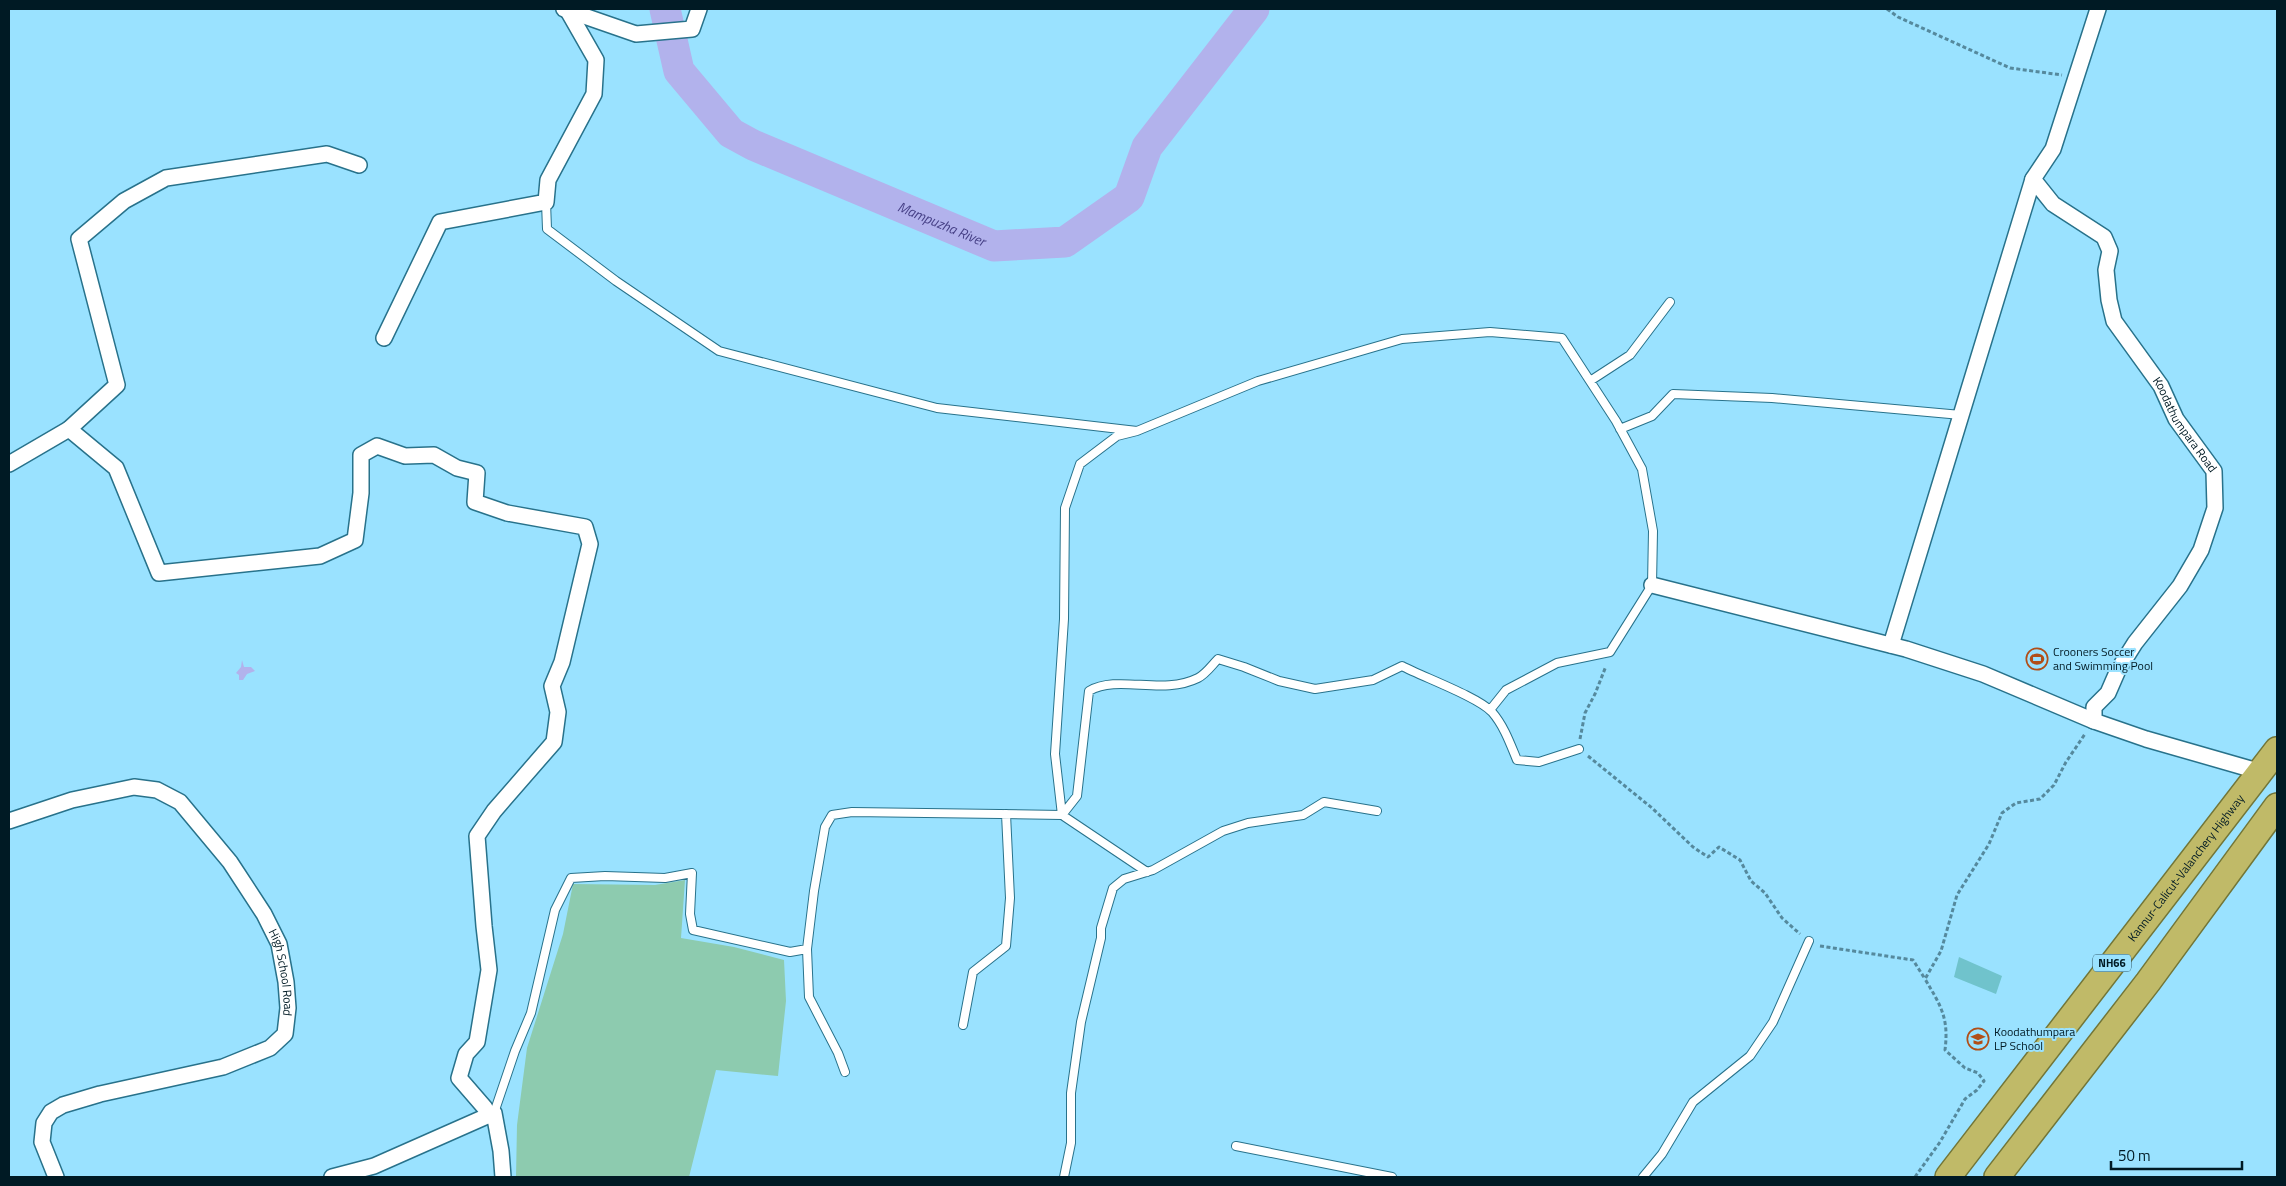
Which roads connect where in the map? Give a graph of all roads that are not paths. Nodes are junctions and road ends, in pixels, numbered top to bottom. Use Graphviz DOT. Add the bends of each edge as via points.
graph roads {
  1 [pos="699,9"];
  2 [pos="2098,9"];
  3 [pos="566,10"];
  4 [pos="359,165"];
  5 [pos="2033,179"];
  6 [pos="546,202"];
  7 [pos="1670,302"];
  8 [pos="384,338"];
  9 [pos="1590,381"];
  10 [pos="1961,415"];
  11 [pos="68,429"];
  12 [pos="1620,429"];
  13 [pos="1137,431"];
  14 [pos="9,464"];
  15 [pos="1652,584"];
  16 [pos="1891,645"];
  17 [pos="1490,710"];
  18 [pos="2094,721"];
  19 [pos="1579,748"];
  20 [pos="2277,750"];
  21 [pos="2260,772"];
  22 [pos="1377,811"];
  23 [pos="1006,814"];
  24 [pos="1062,814"];
  25 [pos="2274,816"];
  26 [pos="9,820"];
  27 [pos="1146,872"];
  28 [pos="1809,941"];
  29 [pos="808,949"];
  30 [pos="963,1025"];
  31 [pos="845,1072"];
  32 [pos="490,1111"];
  33 [pos="1236,1146"];
  34 [pos="56,1177"];
  35 [pos="332,1177"];
  36 [pos="503,1177"];
  37 [pos="1064,1177"];
  38 [pos="1392,1177"];
  39 [pos="1643,1177"];
  40 [pos="1948,1177"];
  41 [pos="1997,1177"];
  1 -- 3 [label="street" via="692,29 636,34"];
  2 -- 5 [label="street" via="2053,149"];
  3 -- 6 [label="street" via="596,60 594,94 548,180"];
  4 -- 11 [label="street" via="327,154 166,178 124,201 79,239 117,385"];
  5 -- 10 [label="street"];
  5 -- 18 [label="street, Koodathumpara Road" via="2053,204 2104,237 2110,251 2106,270 2114,320 2160,386 2176,419 2214,471 2215,508 2201,550 2180,586 2135,643 2108,694 2094,707"];
  6 -- 8 [label="street" via="440,222"];
  6 -- 13 [label="lane" via="546,229 719,352 937,408"];
  7 -- 9 [label="lane" via="1630,355"];
  9 -- 12 [label="lane"];
  9 -- 13 [label="lane" via="1562,338 1490,332 1402,339 1258,381"];
  10 -- 12 [label="lane" via="1772,398 1673,394 1652,416"];
  10 -- 16 [label="street"];
  11 -- 14 [label="street"];
  11 -- 32 [label="street" via="116,468 159,573 320,556 355,540 361,493 361,455 377,446 405,456 434,456 457,468 477,473 475,502 507,513 585,527 590,544 562,662 552,686 558,712 554,742 494,811 478,836 489,970 477,1042 466,1054 459,1078"];
  12 -- 15 [label="lane" via="1642,469 1653,531"];
  13 -- 24 [label="lane" via="1117,436 1080,464 1066,508 1064,619 1055,754"];
  15 -- 16 [label="street"];
  15 -- 17 [label="lane" via="1610,652 1557,663 1506,690"];
  16 -- 18 [label="street" via="1983,674"];
  17 -- 19 [label="lane" via="1505,729 1517,760 1539,762"];
  17 -- 24 [label="lane" via="1402,666 1373,680 1315,689 1279,681 1218,659 1200,677 1179,685 1101,684 1089,691 1077,796"];
  18 -- 21 [label="street" via="2146,740"];
  20 -- 21 [label="highway, Kannur-Calicut-Valanchery Highway / NH66"];
  21 -- 40 [label="highway, Kannur-Calicut-Valanchery Highway / NH66"];
  22 -- 27 [label="lane" via="1324,802 1303,815 1248,823 1223,831"];
  23 -- 24 [label="lane"];
  23 -- 29 [label="lane" via="832,814 825,827"];
  23 -- 30 [label="lane" via="1010,898 1006,946 973,972"];
  24 -- 27 [label="lane"];
  25 -- 41 [label="highway"];
  26 -- 34 [label="street, High School Road" via="100,792 134,787 157,790 180,802 230,862 264,914 279,944 286,982 285,1034 270,1048 223,1067 100,1094 51,1112 44,1123 42,1142"];
  27 -- 37 [label="lane" via="1124,879 1113,888 1101,928 1081,1022 1071,1093 1071,1143"];
  28 -- 39 [label="lane" via="1773,1022 1750,1056 1693,1102 1662,1154"];
  29 -- 31 [label="lane" via="809,997"];
  29 -- 32 [label="lane" via="790,952 693,930 690,914 692,873 665,878 571,878 555,910 531,1013"];
  32 -- 35 [label="street" via="374,1166"];
  32 -- 36 [label="street" via="501,1151"];
  33 -- 38 [label="lane"];
}
